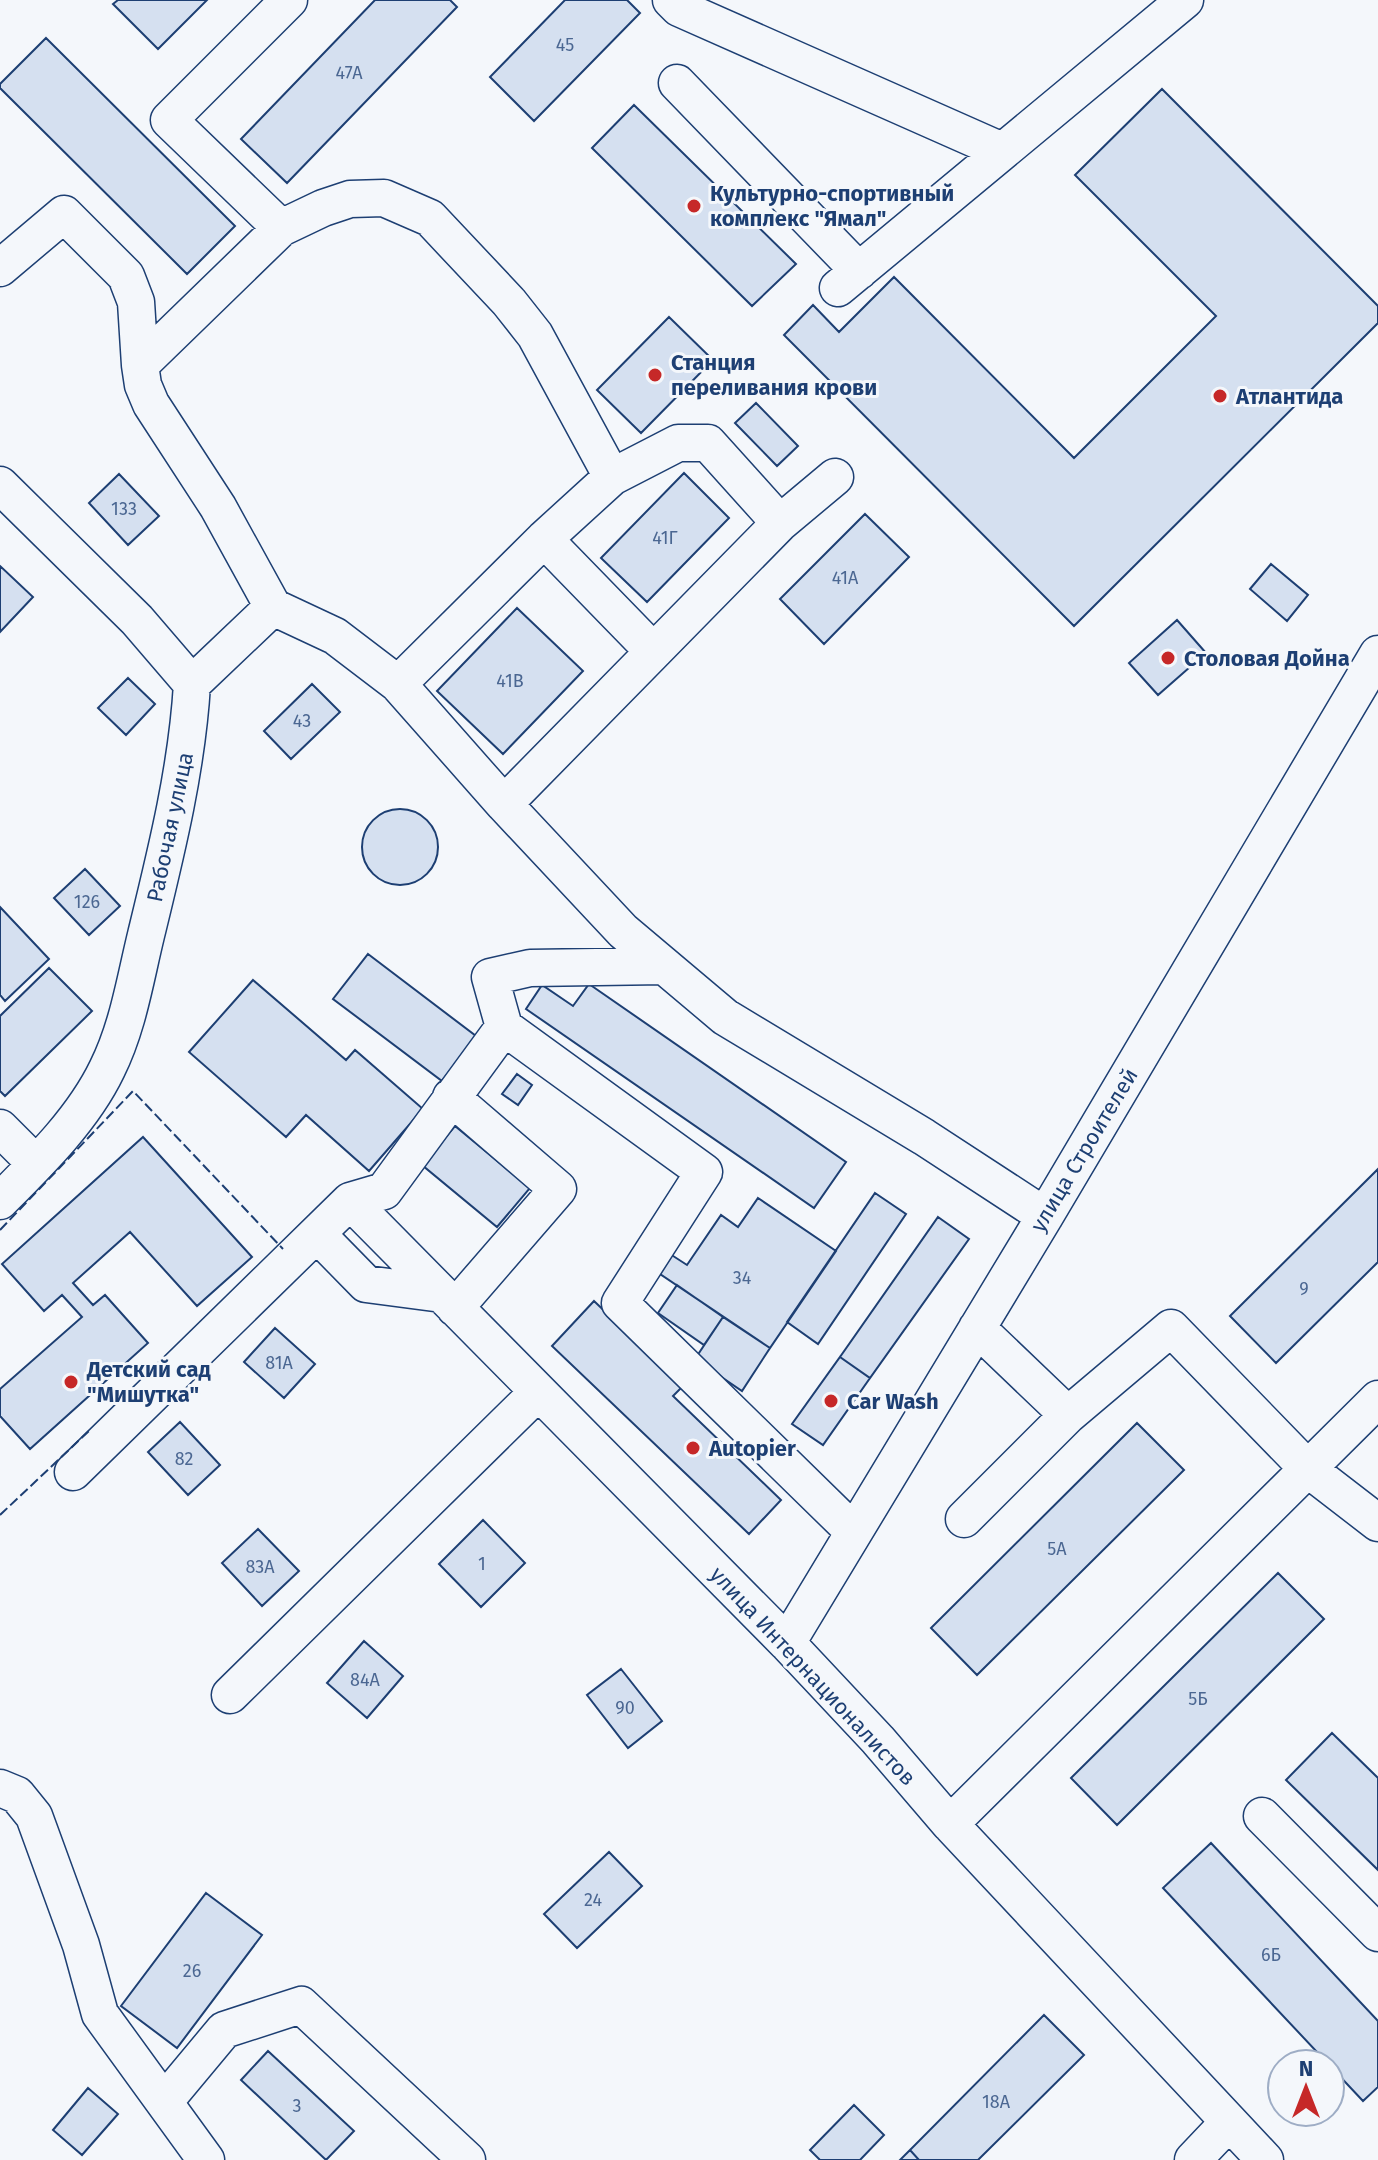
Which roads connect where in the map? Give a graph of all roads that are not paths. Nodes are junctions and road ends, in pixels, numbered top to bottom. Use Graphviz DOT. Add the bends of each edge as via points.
graph roads {
  1 [pos="289,0"];
  2 [pos="671,0"];
  3 [pos="1185,0"];
  4 [pos="677,83"];
  5 [pos="1002,151"];
  6 [pos="281,228"];
  7 [pos="0,268"];
  8 [pos="140,365"];
  9 [pos="612,477"];
  10 [pos="835,477"];
  11 [pos="0,485"];
  12 [pos="780,523"];
  13 [pos="544,539"];
  14 [pos="273,607"];
  15 [pos="652,650"];
  16 [pos="1378,654"];
  17 [pos="192,684"];
  18 [pos="398,684"];
  19 [pos="504,804"];
  20 [pos="664,966"];
  21 [pos="504,1027"];
  22 [pos="451,1097"];
  23 [pos="0,1128"];
  24 [pos="36,1164"];
  25 [pos="0,1201"];
  26 [pos="350,1201"];
  27 [pos="1045,1216"];
  28 [pos="317,1234"];
  29 [pos="448,1301"];
  30 [pos="977,1328"];
  31 [pos="538,1392"];
  32 [pos="1378,1399"];
  33 [pos="1068,1415"];
  34 [pos="1308,1469"];
  35 [pos="73,1472"];
  36 [pos="964,1519"];
  37 [pos="1378,1523"];
  38 [pos="854,1532"];
  39 [pos="787,1643"];
  40 [pos="230,1695"];
  41 [pos="0,1788"];
  42 [pos="1262,1816"];
  43 [pos="950,1824"];
  44 [pos="1378,1933"];
  45 [pos="164,2102"];
  46 [pos="1229,2122"];
  47 [pos="206,2160"];
  48 [pos="467,2160"];
  49 [pos="1193,2160"];
  50 [pos="1265,2160"];
  1 -- 6 [label="street" via="169,120"];
  2 -- 5 [label="street"];
  3 -- 5 [label="street"];
  4 -- 5 [label="street" via="848,279"];
  6 -- 8 [label="street"];
  6 -- 9 [label="street" via="350,199 384,198 430,218 535,335"];
  7 -- 8 [label="street" via="64,214 126,276 136,302"];
  8 -- 14 [label="street" via="151,404 218,507"];
  9 -- 12 [label="street" via="678,443 708,443"];
  9 -- 13 [label="street"];
  10 -- 12 [label="street"];
  11 -- 17 [label="street" via="137,620"];
  12 -- 15 [label="street"];
  13 -- 15 [label="street"];
  13 -- 18 [label="street"];
  14 -- 17 [label="street"];
  14 -- 18 [label="street" via="335,636"];
  15 -- 19 [label="street"];
  16 -- 27 [label="street, улица Строителей"];
  17 -- 24 [label="street, Рабочая улица" via="190,729 164,861 123,1031 84,1107"];
  18 -- 19 [label="street"];
  19 -- 20 [label="street" via="623,931"];
  20 -- 21 [label="street" via="530,968 490,977"];
  20 -- 27 [label="street" via="725,1017"];
  21 -- 22 [label="street"];
  21 -- 38 [label="street" via="704,1172 620,1303"];
  22 -- 26 [label="street" via="384,1191"];
  22 -- 29 [label="street" via="558,1189"];
  23 -- 24 [label="street"];
  24 -- 25 [label="street, Рабочая улица"];
  26 -- 28 [label="street"];
  26 -- 29 [label="street, улица Интернационалистов"];
  27 -- 30 [label="street, улица Строителей"];
  28 -- 29 [label="street" via="366,1284"];
  28 -- 35 [label="street"];
  29 -- 31 [label="street, улица Интернационалистов"];
  30 -- 33 [label="street"];
  30 -- 38 [label="street, улица Строителей"];
  31 -- 39 [label="street, улица Интернационалистов"];
  31 -- 40 [label="street"];
  32 -- 34 [label="street"];
  33 -- 34 [label="street" via="1171,1328"];
  33 -- 36 [label="street"];
  34 -- 37 [label="street"];
  34 -- 43 [label="street"];
  38 -- 39 [label="street, улица Строителей"];
  39 -- 43 [label="street, улица Интернационалистов"];
  41 -- 45 [label="street" via="17,1795 34,1816 100,2014"];
  42 -- 44 [label="street"];
  43 -- 46 [label="street, улица Интернационалистов"];
  45 -- 47 [label="street"];
  45 -- 48 [label="street" via="224,2030 301,2005"];
  46 -- 49 [label="street"];
  46 -- 50 [label="street, улица Интернационалистов"];
}
